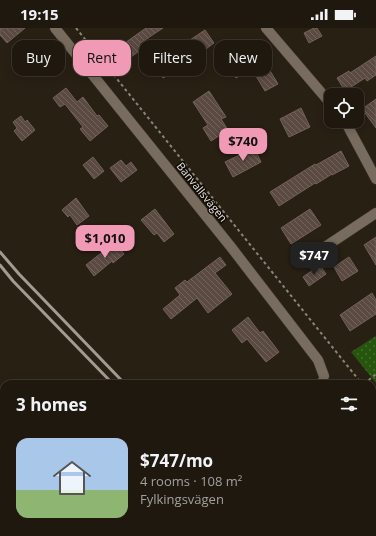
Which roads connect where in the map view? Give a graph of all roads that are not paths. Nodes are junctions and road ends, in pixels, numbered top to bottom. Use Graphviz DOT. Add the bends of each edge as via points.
graph roads {
  1 [pos="55,28"];
  2 [pos="266,28"];
  3 [pos="324,96"];
  4 [pos="348,128"];
  5 [pos="376,180"];
  6 [pos="376,213"];
  7 [pos="310,257"];
  8 [pos="321,380"];
  1 -- 8 [label="street, Banvallsvägen" via="318,360"];
  2 -- 3 [label="street"];
  4 -- 5 [label="street"];
  6 -- 7 [label="street"];
}
